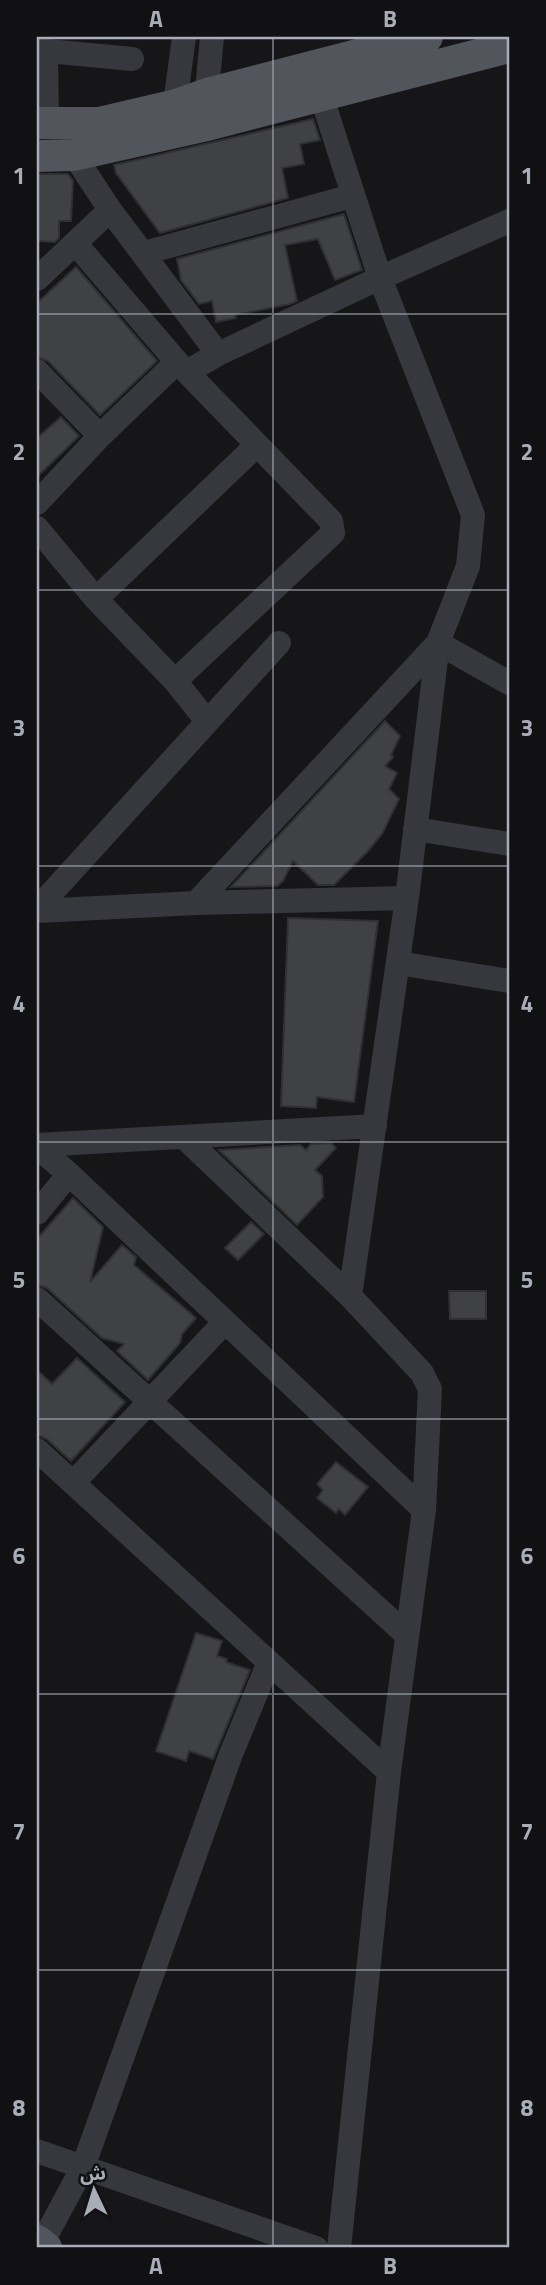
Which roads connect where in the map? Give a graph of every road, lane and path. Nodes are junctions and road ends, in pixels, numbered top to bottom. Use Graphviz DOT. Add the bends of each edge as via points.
graph roads {
  1 [pos="184,37"];
  2 [pos="212,37"];
  3 [pos="421,38"];
  4 [pos="509,47"];
  5 [pos="41,51"];
  6 [pos="132,59"];
  7 [pos="207,94"];
  8 [pos="321,95"];
  9 [pos="173,119"];
  10 [pos="42,123"];
  11 [pos="203,126"];
  12 [pos="74,155"];
  13 [pos="37,156"];
  14 [pos="352,196"];
  15 [pos="110,210"];
  16 [pos="509,222"];
  17 [pos="75,243"];
  18 [pos="144,253"];
  19 [pos="380,278"];
  20 [pos="37,279"];
  21 [pos="218,354"];
  22 [pos="182,367"];
  23 [pos="37,371"];
  24 [pos="100,436"];
  25 [pos="257,445"];
  26 [pos="37,502"];
  27 [pos="37,528"];
  28 [pos="96,599"];
  29 [pos="279,643"];
  30 [pos="438,643"];
  31 [pos="175,681"];
  32 [pos="509,683"];
  33 [pos="207,721"];
  34 [pos="415,829"];
  35 [pos="509,844"];
  36 [pos="407,898"];
  37 [pos="196,904"];
  38 [pos="37,910"];
  39 [pos="398,963"];
  40 [pos="509,981"];
  41 [pos="375,1126"];
  42 [pos="184,1137"];
  43 [pos="37,1146"];
  44 [pos="69,1174"];
  45 [pos="37,1213"];
  46 [pos="351,1296"];
  47 [pos="37,1299"];
  48 [pos="224,1323"];
  49 [pos="151,1403"];
  50 [pos="37,1450"];
  51 [pos="73,1483"];
  52 [pos="424,1510"];
  53 [pos="407,1635"];
  54 [pos="269,1662"];
  55 [pos="389,1772"];
  56 [pos="37,2151"];
  57 [pos="83,2167"];
  58 [pos="41,2245"];
  59 [pos="316,2248"];
  60 [pos="339,2248"];
  1 -- 9 [label="street"];
  2 -- 7 [label="street"];
  3 -- 7 [label="main road"];
  4 -- 8 [label="main road"];
  5 -- 6 [label="street"];
  5 -- 10 [label="street"];
  7 -- 9 [label="main road"];
  7 -- 11 [label="street"];
  8 -- 11 [label="main road"];
  8 -- 14 [label="street"];
  9 -- 10 [label="main road"];
  9 -- 11 [label="main road"];
  9 -- 12 [label="main road"];
  12 -- 13 [label="main road"];
  12 -- 15 [label="street"];
  14 -- 18 [label="street"];
  14 -- 19 [label="street"];
  15 -- 17 [label="street"];
  15 -- 18 [label="street"];
  16 -- 19 [label="street"];
  17 -- 20 [label="street"];
  17 -- 22 [label="street"];
  18 -- 21 [label="street"];
  19 -- 21 [label="street"];
  19 -- 30 [label="street" via="472,515 468,566"];
  21 -- 22 [label="street"];
  22 -- 24 [label="street"];
  22 -- 25 [label="street"];
  23 -- 24 [label="street"];
  24 -- 26 [label="street"];
  25 -- 28 [label="street"];
  25 -- 31 [label="street" via="331,521 332,533"];
  27 -- 28 [label="street"];
  28 -- 31 [label="street"];
  29 -- 33 [label="street"];
  30 -- 32 [label="street"];
  30 -- 34 [label="street"];
  30 -- 37 [label="street"];
  31 -- 33 [label="street"];
  33 -- 38 [label="street"];
  34 -- 35 [label="street"];
  34 -- 36 [label="street"];
  36 -- 37 [label="street"];
  36 -- 39 [label="street"];
  37 -- 38 [label="street"];
  39 -- 40 [label="street"];
  39 -- 41 [label="street"];
  41 -- 42 [label="street"];
  41 -- 46 [label="street"];
  42 -- 43 [label="street"];
  42 -- 46 [label="street"];
  43 -- 44 [label="street"];
  44 -- 45 [label="street"];
  44 -- 48 [label="street"];
  46 -- 52 [label="street" via="427,1380"];
  47 -- 49 [label="street"];
  48 -- 49 [label="street"];
  48 -- 52 [label="street"];
  49 -- 51 [label="street"];
  49 -- 53 [label="street"];
  50 -- 51 [label="street"];
  51 -- 54 [label="street"];
  52 -- 53 [label="street"];
  53 -- 55 [label="street"];
  54 -- 55 [label="street"];
  54 -- 57 [label="street" via="231,1754"];
  55 -- 60 [label="street"];
  56 -- 57 [label="street"];
  57 -- 58 [label="street"];
  57 -- 59 [label="street"];
}
